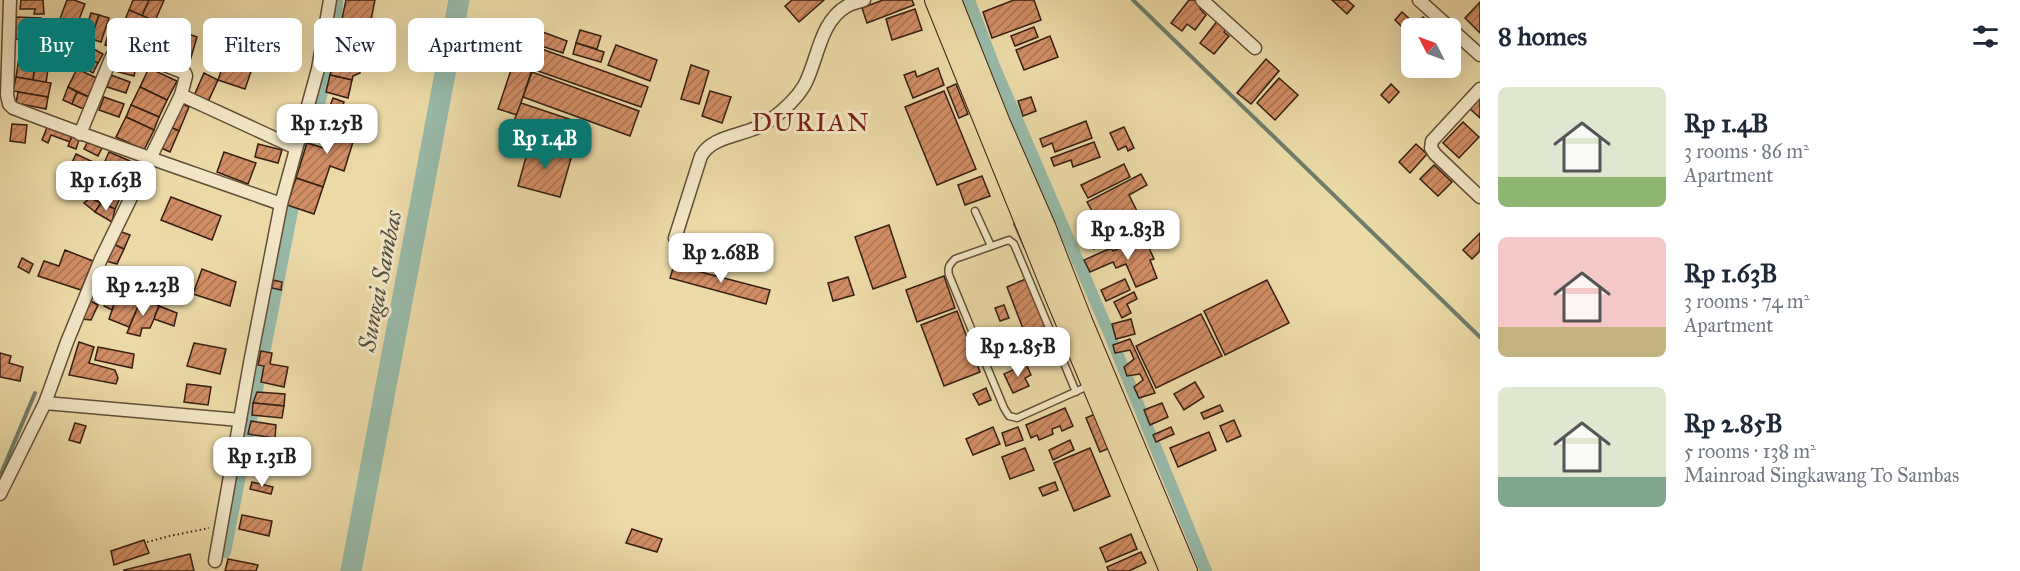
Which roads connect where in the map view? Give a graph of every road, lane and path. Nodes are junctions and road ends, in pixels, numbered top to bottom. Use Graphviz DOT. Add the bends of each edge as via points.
graph roads {
  1 [pos="10,0"];
  2 [pos="330,0"];
  3 [pos="864,0"];
  4 [pos="935,0"];
  5 [pos="951,0"];
  6 [pos="1202,0"];
  7 [pos="1419,0"];
  8 [pos="1255,48"];
  9 [pos="1480,55"];
  10 [pos="4,70"];
  11 [pos="1480,89"];
  12 [pos="181,95"];
  13 [pos="80,134"];
  14 [pos="296,148"];
  15 [pos="150,159"];
  16 [pos="1480,197"];
  17 [pos="280,204"];
  18 [pos="975,211"];
  19 [pos="1037,228"];
  20 [pos="675,238"];
  21 [pos="991,246"];
  22 [pos="1036,274"];
  23 [pos="1084,388"];
  24 [pos="45,403"];
  25 [pos="240,420"];
  26 [pos="0,494"];
  27 [pos="221,527"];
  28 [pos="147,543"];
  29 [pos="215,561"];
  30 [pos="1170,571"];
  31 [pos="1187,571"];
  1 -- 10 [label="street"];
  2 -- 14 [label="street" via="318,69"];
  3 -- 20 [label="street" via="848,5 834,17 798,96 758,128 706,147"];
  4 -- 19 [label="highway"];
  5 -- 19 [label="highway"];
  6 -- 8 [label="street"];
  7 -- 9 [label="street"];
  10 -- 13 [label="street" via="13,108"];
  11 -- 16 [label="street" via="1432,141 1431,148"];
  12 -- 13 [label="street" via="185,73 118,50"];
  12 -- 14 [label="street"];
  12 -- 15 [label="street"];
  13 -- 15 [label="street"];
  14 -- 17 [label="street"];
  15 -- 17 [label="street"];
  15 -- 24 [label="street" via="101,258"];
  17 -- 25 [label="street"];
  18 -- 21 [label="lane"];
  19 -- 22 [label="highway"];
  19 -- 31 [label="highway" via="1082,321"];
  21 -- 22 [label="lane" via="1011,241"];
  21 -- 23 [label="lane" via="956,259 948,270 1009,416 1017,418"];
  22 -- 23 [label="highway"];
  23 -- 30 [label="highway"];
  24 -- 25 [label="street"];
  24 -- 26 [label="street"];
  25 -- 27 [label="street"];
  27 -- 28 [label="path"];
  27 -- 29 [label="street"];
}
